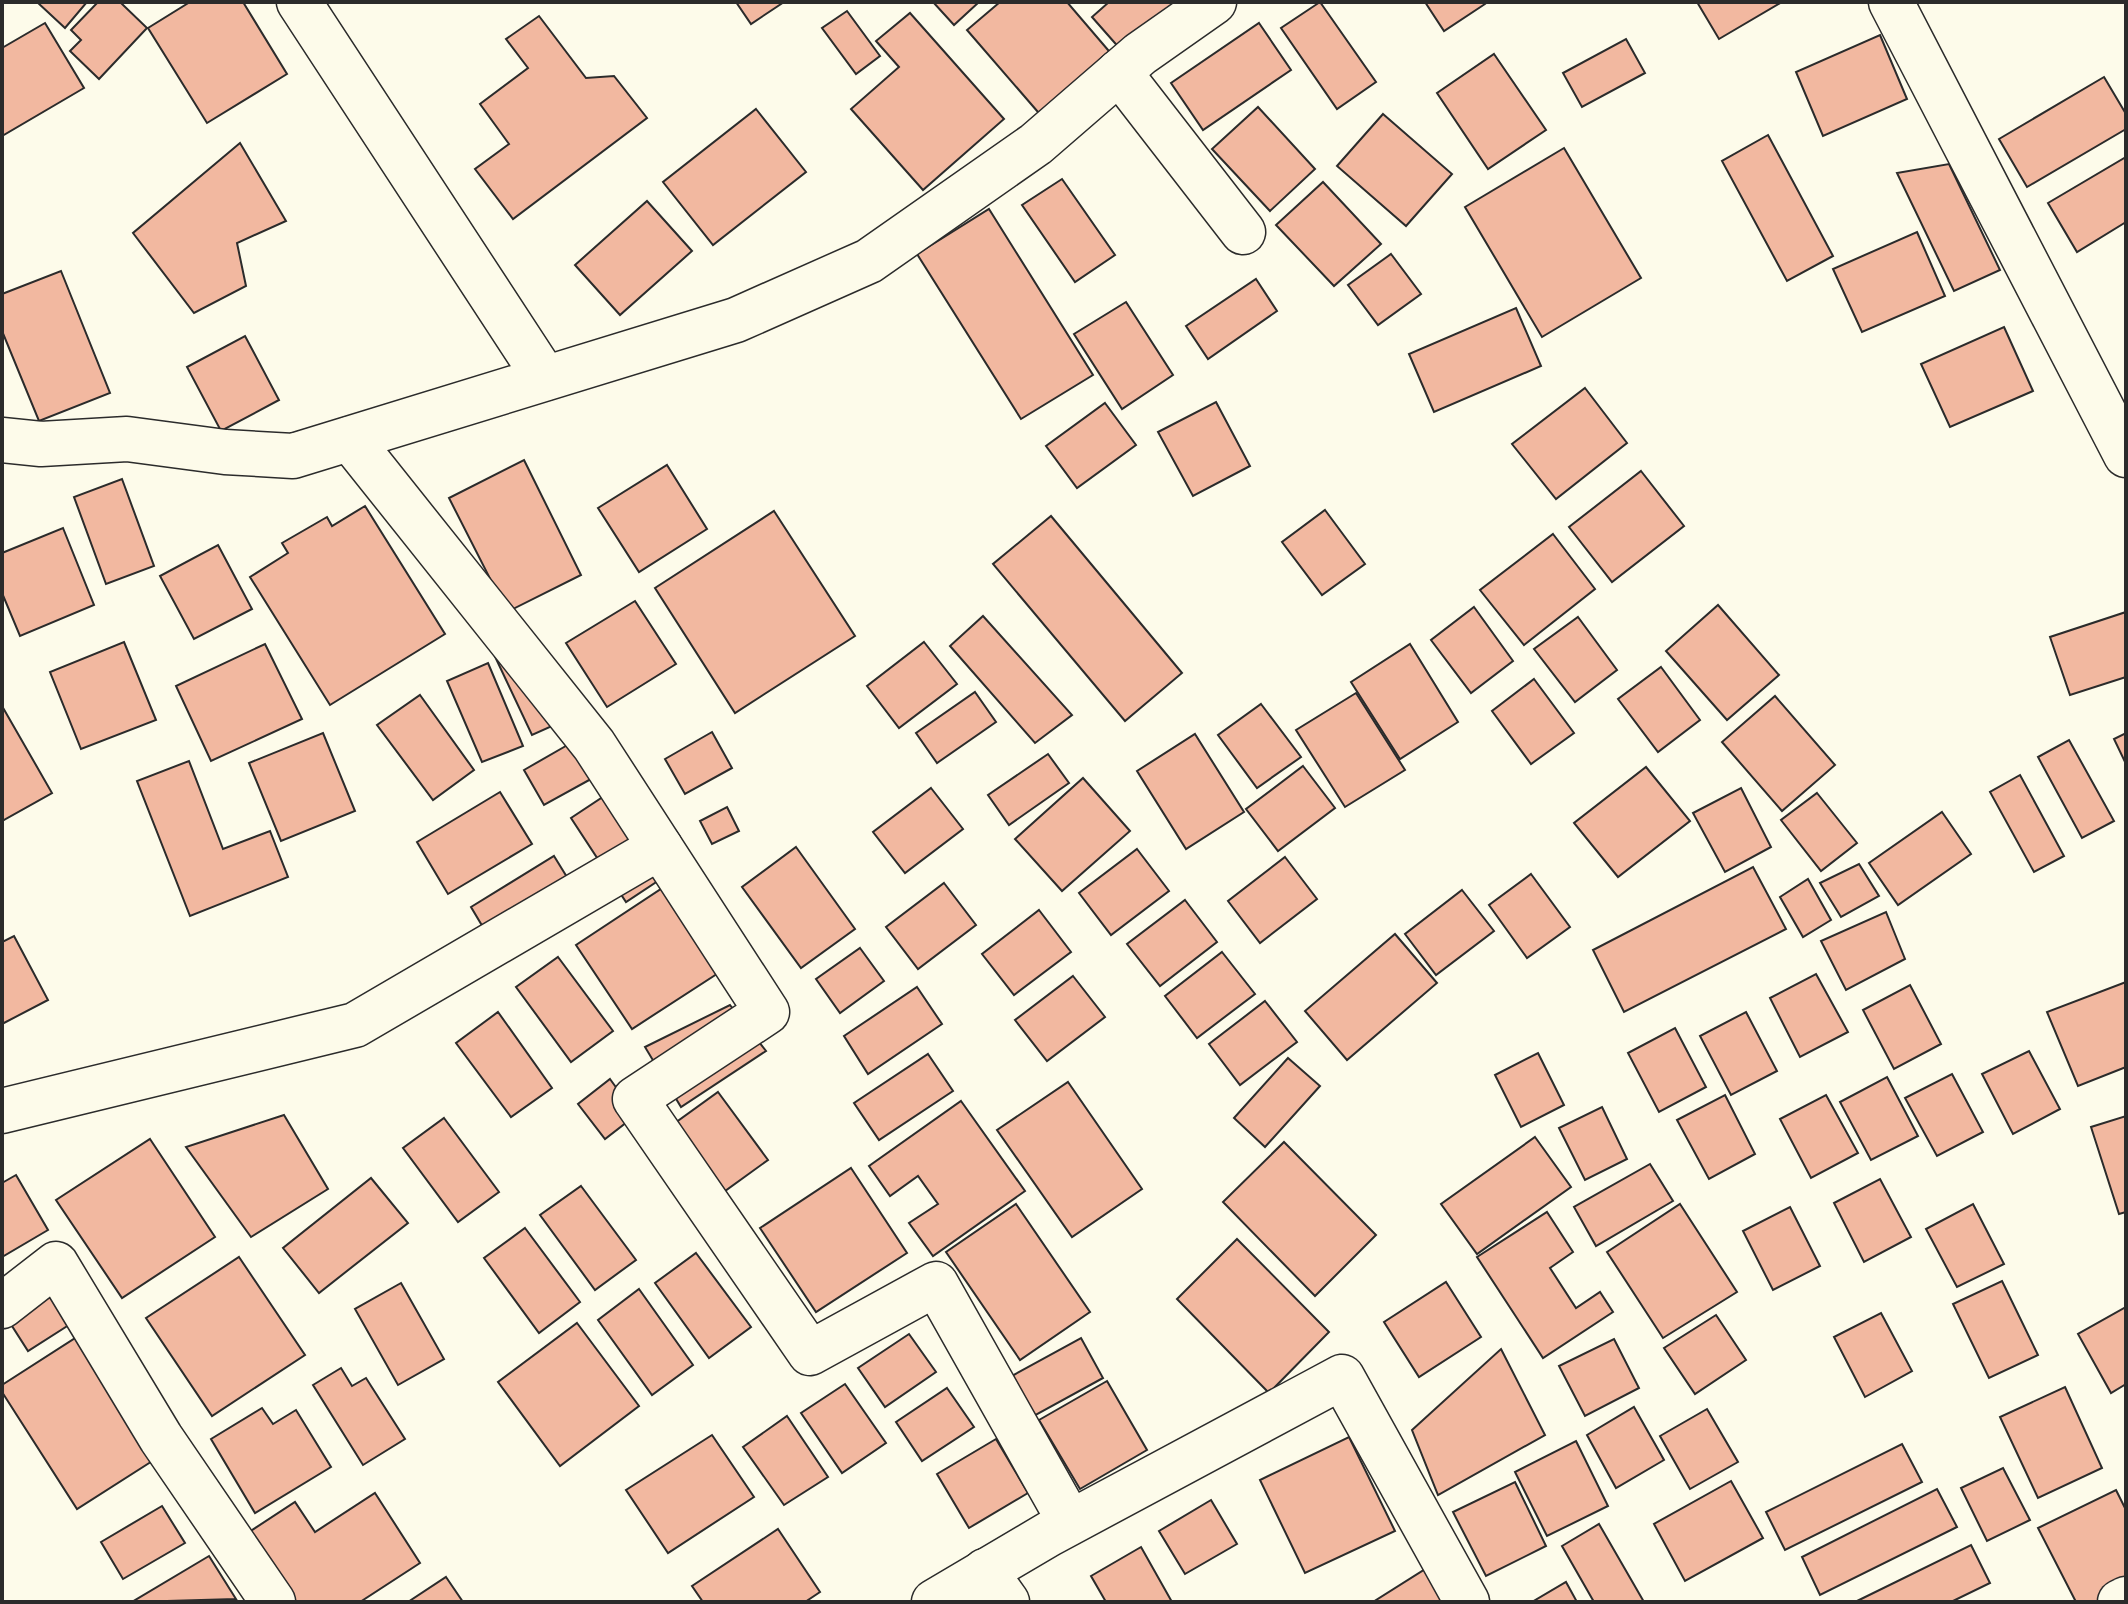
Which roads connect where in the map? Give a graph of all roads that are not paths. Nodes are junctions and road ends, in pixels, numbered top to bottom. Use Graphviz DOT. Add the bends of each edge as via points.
graph roads {
  1 [pos="299,2"];
  2 [pos="1214,2"];
  3 [pos="1891,2"];
  4 [pos="1119,72"];
  5 [pos="1243,232"];
  6 [pos="545,378"];
  7 [pos="350,439"];
  8 [pos="2,440"];
  9 [pos="2126,455"];
  10 [pos="660,847"];
  11 [pos="2,1111"];
  12 [pos="2,1306"];
  13 [pos="1070,1522"];
  14 [pos="996,1587"];
  15 [pos="2126,1599"];
  16 [pos="273,1602"];
  17 [pos="934,1602"];
  18 [pos="1467,1602"];
  19 [pos="2120,1602"];
  1 -- 6 [label="street"];
  2 -- 4 [label="street"];
  3 -- 9 [label="street"];
  4 -- 5 [label="street"];
  4 -- 6 [label="street" via="1036,144 869,261 736,320"];
  6 -- 7 [label="street"];
  7 -- 8 [label="street" via="293,456 127,439 41,444"];
  7 -- 10 [label="street" via="594,745"];
  10 -- 11 [label="street" via="355,1025"];
  10 -- 13 [label="street" via="767,1012 635,1099 810,1353 936,1284"];
  12 -- 16 [label="street" via="56,1264 161,1438"];
  13 -- 14 [label="street"];
  13 -- 18 [label="street" via="1342,1377"];
  14 -- 17 [label="street"];
  15 -- 19 [label="street"];
}
